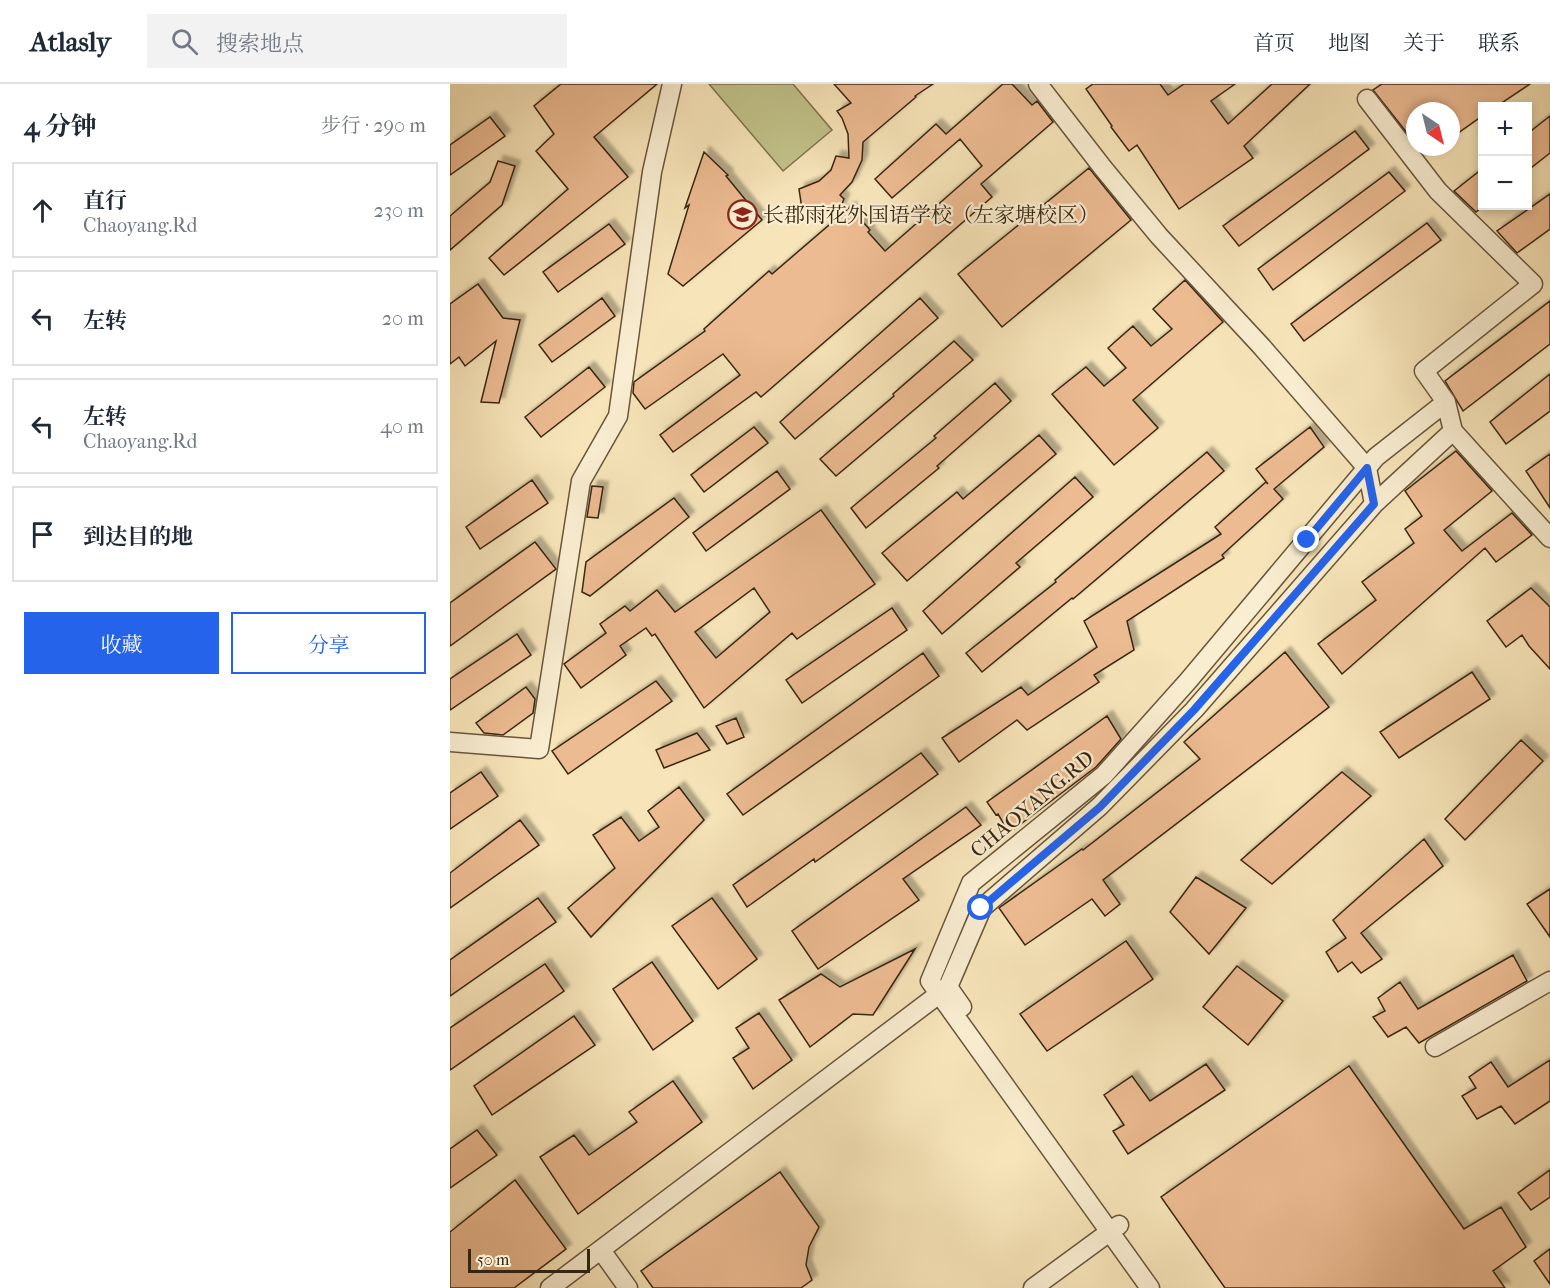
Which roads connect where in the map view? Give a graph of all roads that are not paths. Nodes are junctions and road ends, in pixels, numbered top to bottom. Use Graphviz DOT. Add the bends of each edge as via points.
graph roads {
  1 [pos="672,84"];
  2 [pos="1038,84"];
  3 [pos="1367,99"];
  4 [pos="1446,402"];
  5 [pos="1453,431"];
  6 [pos="1367,468"];
  7 [pos="1374,504"];
  8 [pos="1550,538"];
  9 [pos="450,742"];
  10 [pos="1550,981"];
  11 [pos="944,991"];
  12 [pos="1435,1047"];
  13 [pos="1114,1228"];
  14 [pos="600,1250"];
  15 [pos="550,1288"];
  16 [pos="628,1288"];
  17 [pos="1033,1288"];
  18 [pos="1150,1288"];
  19 [pos="1165,1288"];
  1 -- 9 [label="street" via="652,172 618,416 581,481 539,749"];
  2 -- 6 [label="street" via="1159,236"];
  3 -- 4 [label="street" via="1438,191 1533,284 1424,371"];
  4 -- 5 [label="street"];
  4 -- 6 [label="street, CHAOYANG.RD"];
  5 -- 7 [label="street, CHAOYANG.RD"];
  5 -- 8 [label="street"];
  6 -- 7 [label="street"];
  6 -- 11 [label="street, CHAOYANG.RD" via="1104,776 971,883 930,981"];
  7 -- 11 [label="street, CHAOYANG.RD" via="1194,710 1100,807 981,908"];
  10 -- 12 [label="street"];
  11 -- 13 [label="street, CHAOYANG.RD"];
  11 -- 14 [label="street"];
  13 -- 17 [label="street"];
  13 -- 18 [label="street, CHAOYANG.RD"];
  13 -- 19 [label="street, CHAOYANG.RD"];
  14 -- 15 [label="street"];
  14 -- 16 [label="street"];
}
